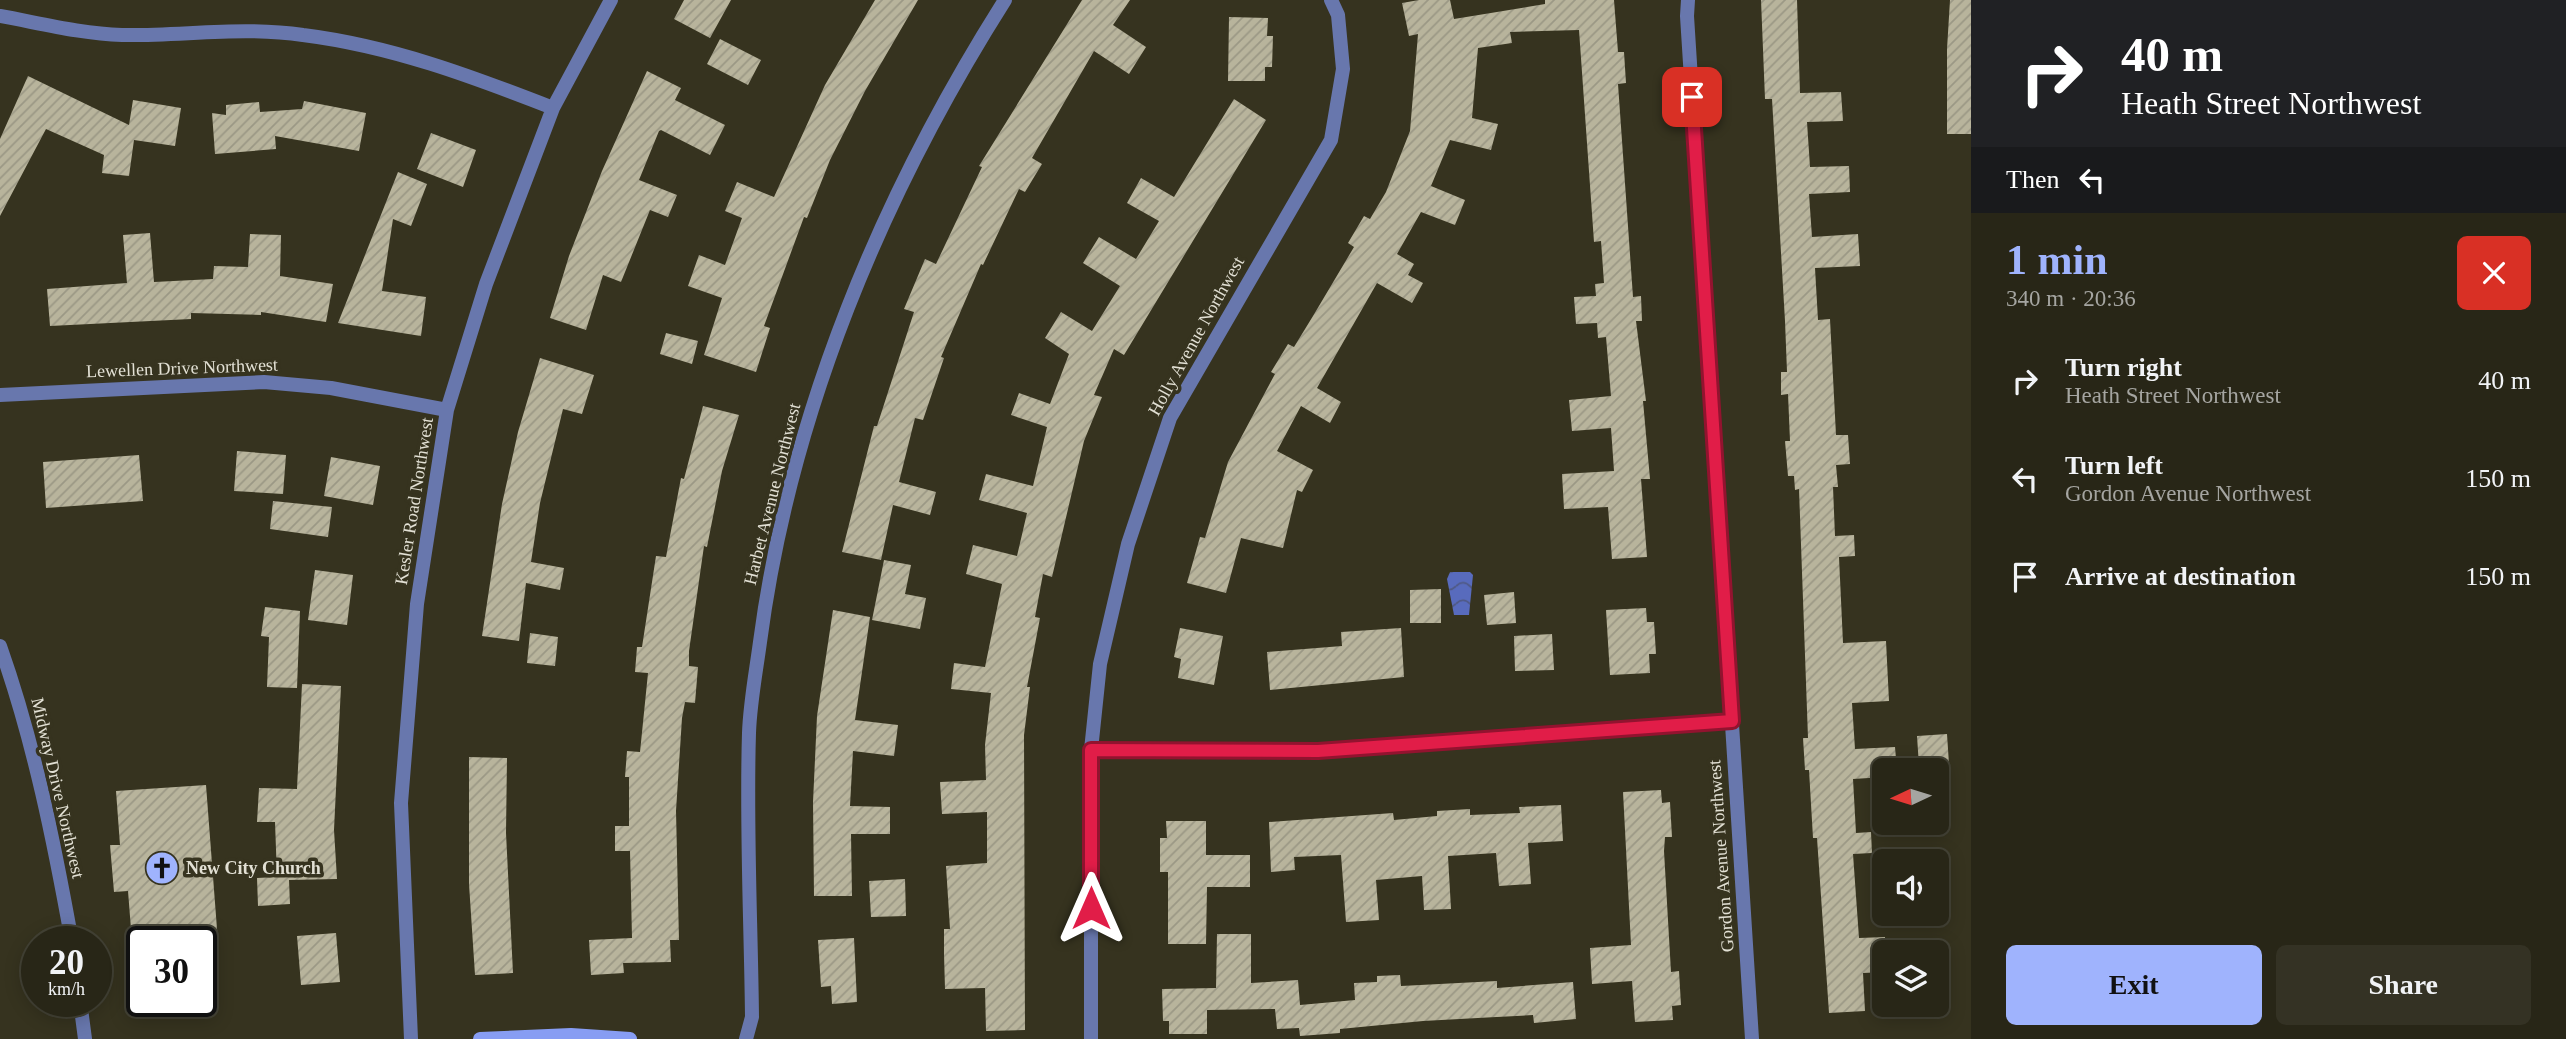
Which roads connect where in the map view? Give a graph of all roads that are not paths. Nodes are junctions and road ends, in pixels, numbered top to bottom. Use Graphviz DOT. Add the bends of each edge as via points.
graph roads {
  1 [pos="611,0"];
  2 [pos="1005,0"];
  3 [pos="1331,0"];
  4 [pos="1688,0"];
  5 [pos="0,16"];
  6 [pos="553,108"];
  7 [pos="0,395"];
  8 [pos="447,410"];
  9 [pos="0,646"];
  10 [pos="1732,721"];
  11 [pos="1091,750"];
  12 [pos="69,926"];
  13 [pos="82,1017"];
  14 [pos="85,1039"];
  15 [pos="411,1039"];
  16 [pos="480,1039"];
  17 [pos="630,1039"];
  18 [pos="746,1039"];
  19 [pos="1091,1039"];
  20 [pos="1752,1039"];
  1 -- 6 [label="street, Kesler Road Northwest"];
  2 -- 18 [label="street, Harbet Avenue Northwest" via="966,62 869,254 812,406 770,566 749,730 752,1017"];
  3 -- 11 [label="street, Holly Avenue Northwest" via="1338,15 1343,69 1331,140 1170,418 1128,544 1100,664"];
  4 -- 10 [label="street, Gordon Avenue Northwest"];
  5 -- 6 [label="street" via="120,35 233,29 301,34 372,46 447,67"];
  6 -- 8 [label="street, Kesler Road Northwest" via="486,284"];
  7 -- 8 [label="street, Lewellen Drive Northwest" via="264,382 331,388"];
  8 -- 15 [label="street, Kesler Road Northwest" via="417,604 401,803"];
  9 -- 12 [label="street, Midway Drive Northwest" via="50,821"];
  10 -- 11 [label="street" via="1318,751"];
  10 -- 20 [label="street, Gordon Avenue Northwest"];
  11 -- 19 [label="street, Holly Avenue Northwest"];
  13 -- 14 [label="street"];
  16 -- 17 [label="street" via="571,1035"];
}
